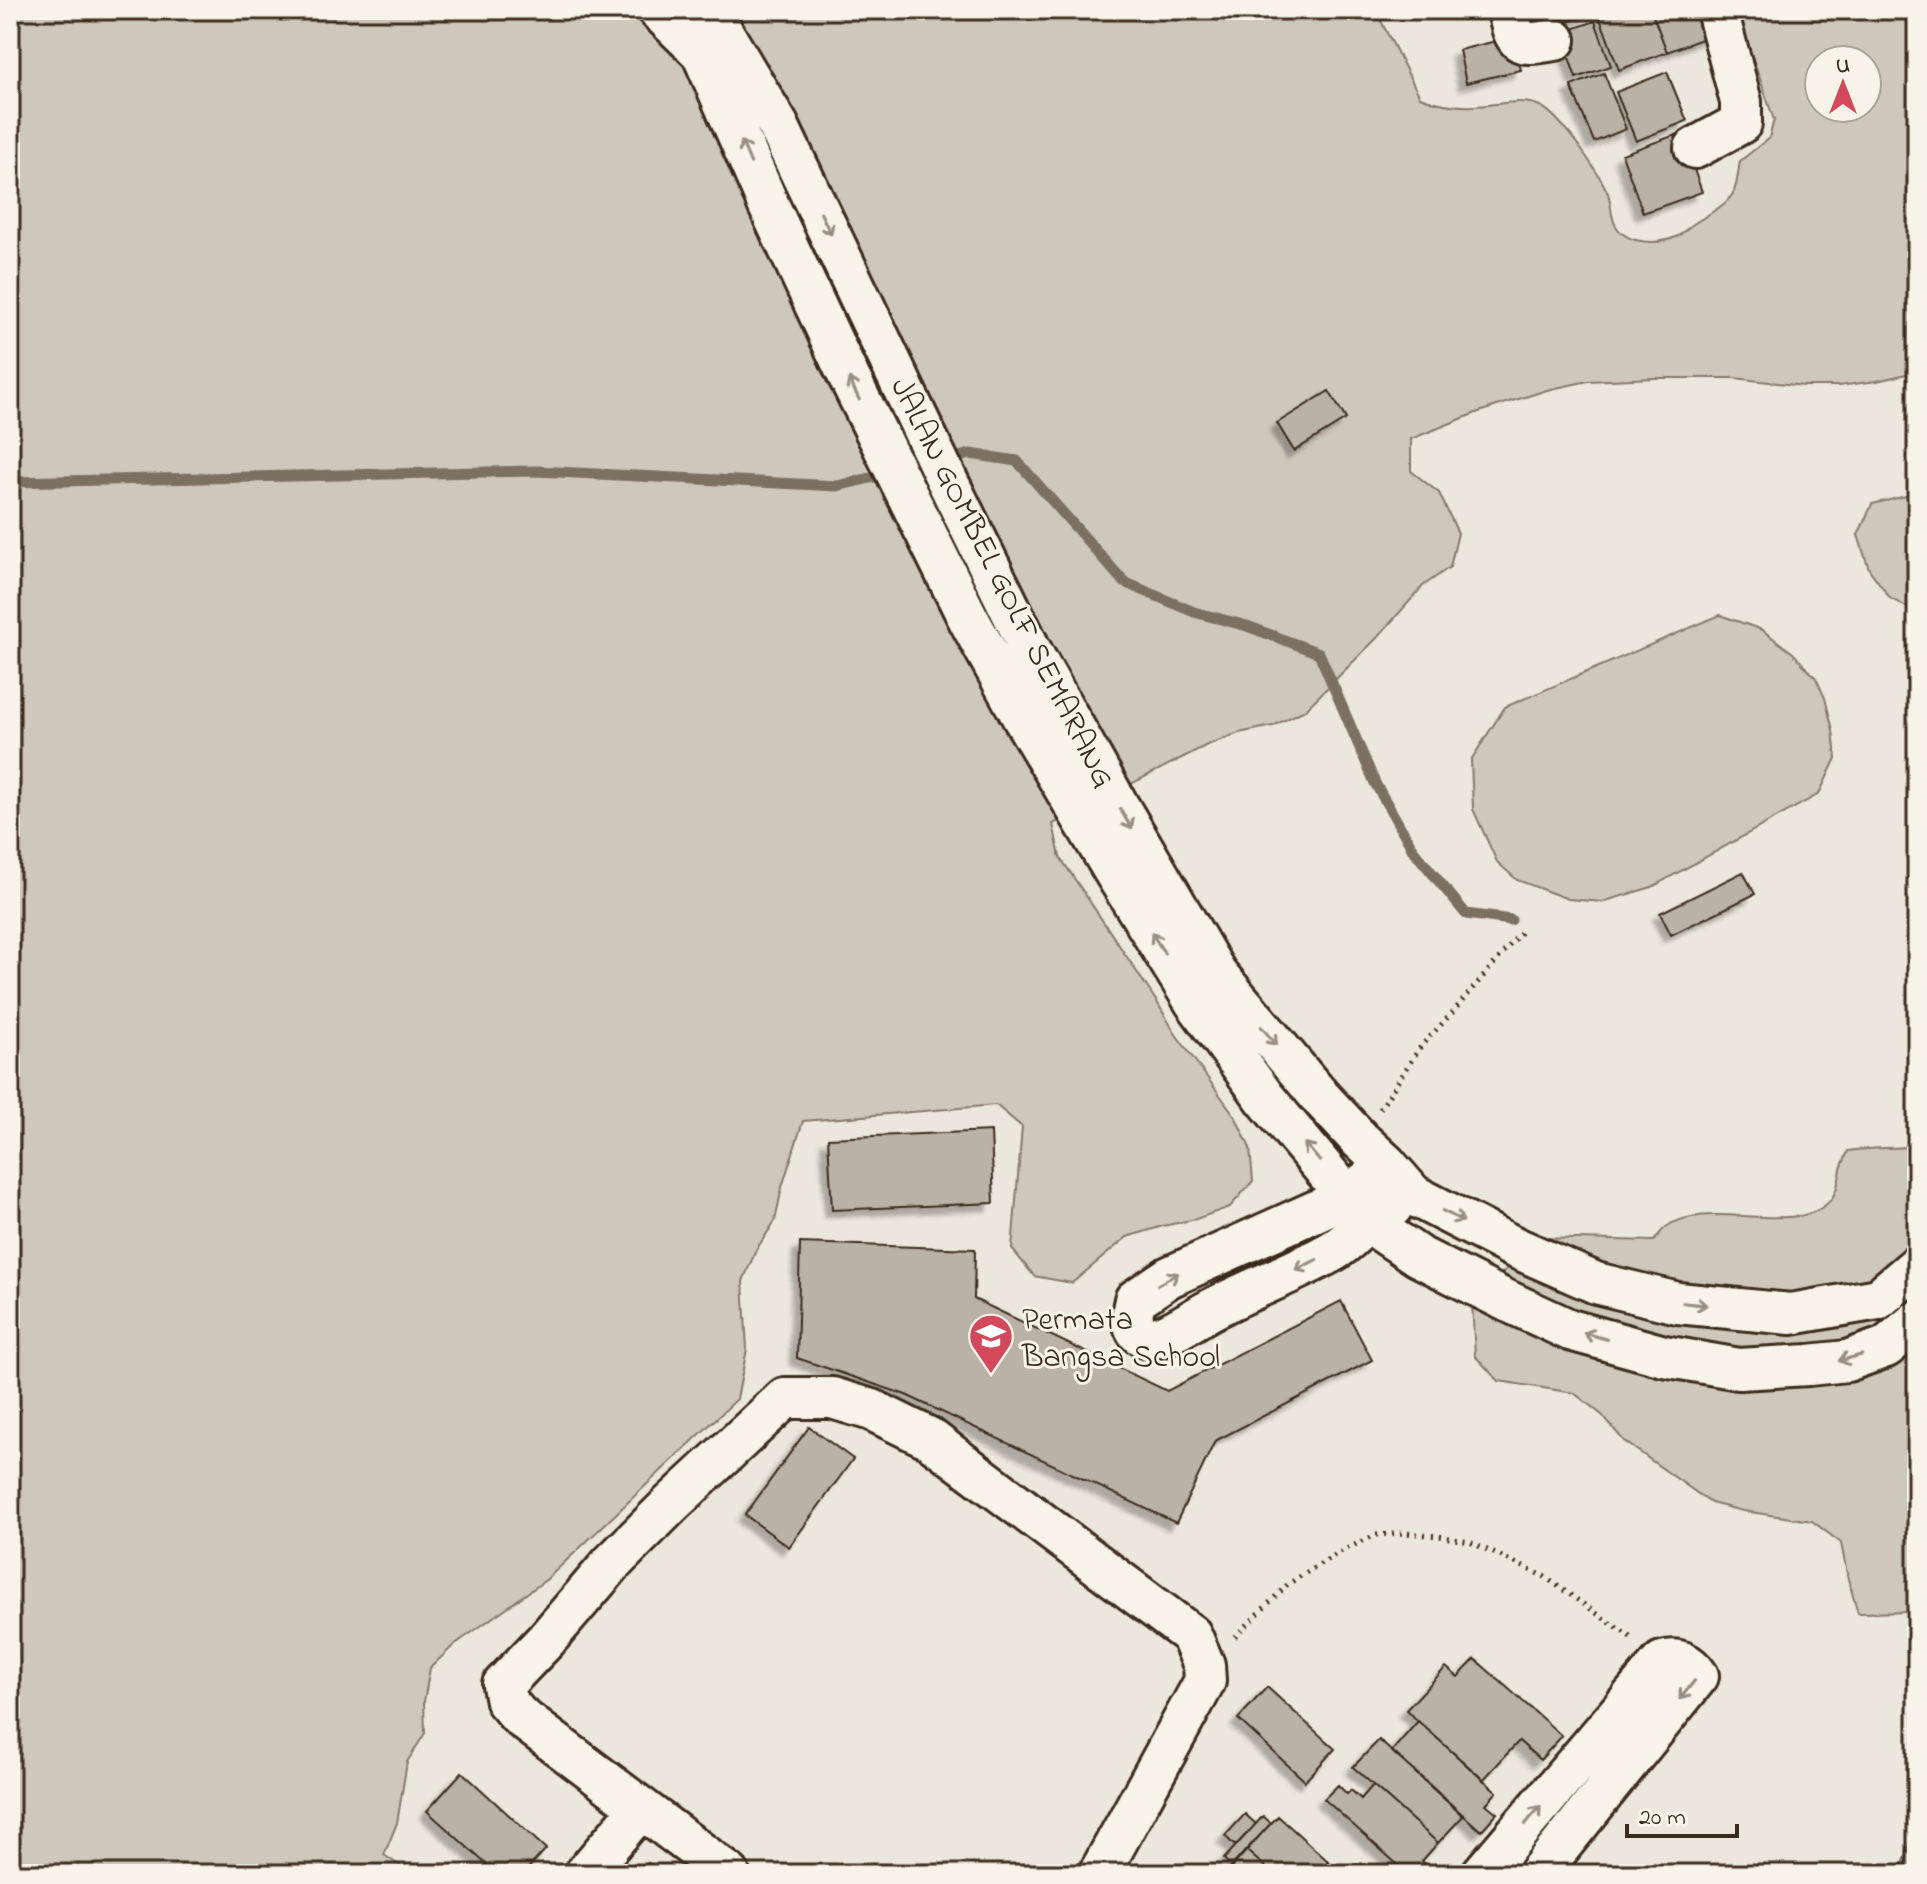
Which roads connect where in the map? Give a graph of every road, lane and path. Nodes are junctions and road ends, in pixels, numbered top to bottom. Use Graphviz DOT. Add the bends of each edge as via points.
graph roads {
  1 [pos="658,10"];
  2 [pos="706,10"];
  3 [pos="1508,10"];
  4 [pos="1717,10"];
  5 [pos="1555,40"];
  6 [pos="1695,148"];
  7 [pos="944,473"];
  8 [pos="901,484"];
  9 [pos="1521,932"];
  10 [pos="1373,1152"];
  11 [pos="1413,1195"];
  12 [pos="1359,1208"];
  13 [pos="1917,1266"];
  14 [pos="1917,1321"];
  15 [pos="1662,1662"];
  16 [pos="1204,1665"];
  17 [pos="641,1808"];
  18 [pos="585,1874"];
  19 [pos="729,1874"];
  20 [pos="1099,1874"];
  21 [pos="1482,1874"];
  22 [pos="1538,1874"];
  8 -- 1 [label="street, JALAN GOMBEL GOLF SEMARANG, one-way" via="702,53"];
  2 -- 7 [label="street, JALAN GOMBEL GOLF SEMARANG, one-way" via="778,125"];
  3 -- 5 [label="street" via="1519,42"];
  4 -- 6 [label="street" via="1741,102 1741,123"];
  7 -- 8 [label="street"];
  7 -- 10 [label="street, JALAN GOMBEL GOLF SEMARANG, one-way" via="1030,649 1216,973"];
  12 -- 8 [label="street, JALAN GOMBEL GOLF SEMARANG, one-way" via="1265,1098 1195,1002 1023,718"];
  9 -- 10 [label="path" via="1421,1046"];
  10 -- 11 [label="street, JALAN GOMBEL GOLF SEMARANG"];
  10 -- 12 [label="street"];
  11 -- 12 [label="street"];
  11 -- 13 [label="street, JALAN GOMBEL GOLF SEMARANG, one-way" via="1596,1283 1678,1303 1791,1314 1878,1299"];
  12 -- 12 [label="street, one-way" via="1338,1248 1304,1267 1160,1337 1147,1337 1132,1323 1135,1300 1169,1277 1265,1236"];
  14 -- 12 [label="street, JALAN GOMBEL GOLF SEMARANG, one-way" via="1886,1347 1847,1361 1739,1369 1664,1356 1570,1330 1503,1299 1418,1256"];
  15 -- 16 [label="path" via="1545,1577 1470,1542 1404,1533 1375,1535 1288,1584"];
  21 -- 15 [label="street, one-way"];
  15 -- 22 [label="street, one-way" via="1691,1666 1698,1676"];
  16 -- 17 [label="street" via="1191,1635 929,1438 872,1410 832,1398 785,1398 631,1544 503,1685 506,1701 519,1716"];
  16 -- 20 [label="street" via="1205,1681"];
  17 -- 18 [label="street"];
  17 -- 19 [label="street"];
}
